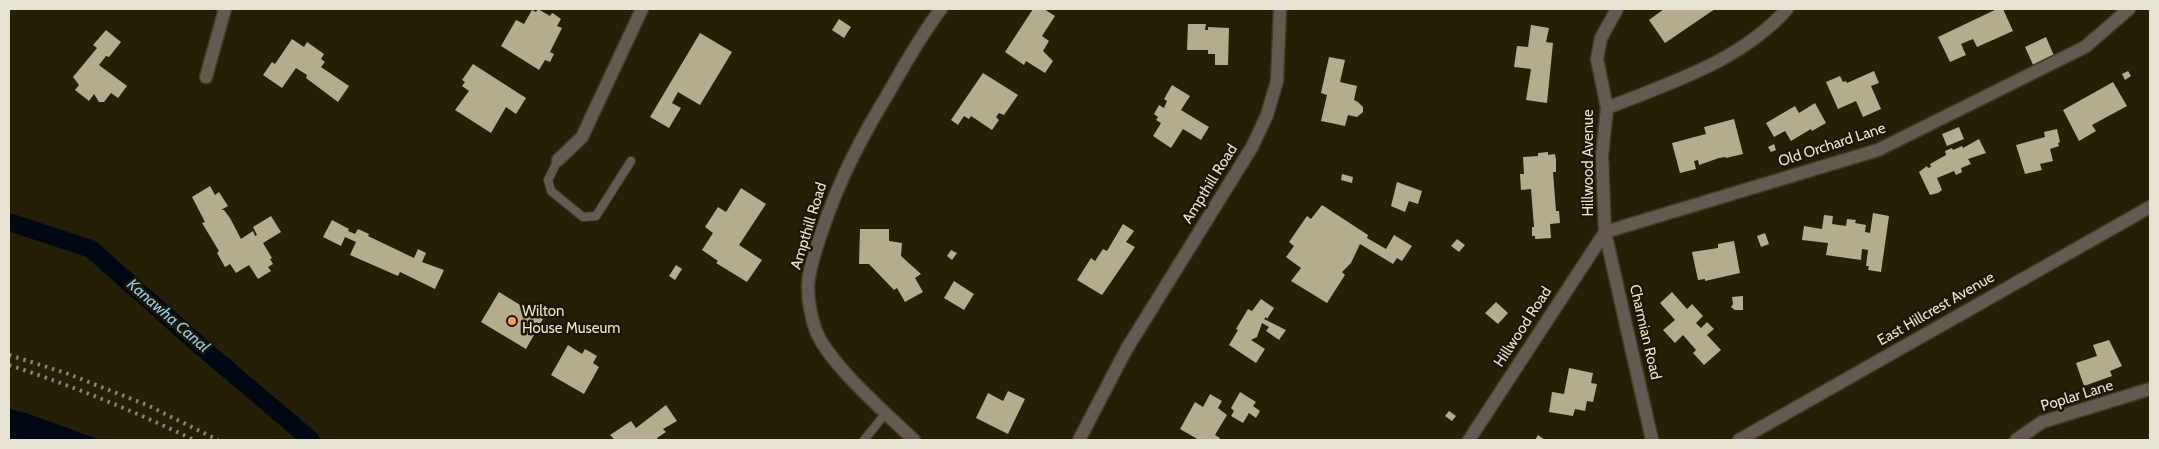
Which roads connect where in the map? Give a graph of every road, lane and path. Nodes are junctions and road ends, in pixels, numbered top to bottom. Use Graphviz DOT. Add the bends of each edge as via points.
graph roads {
  1 [pos="226,9"];
  2 [pos="642,9"];
  3 [pos="941,9"];
  4 [pos="1280,9"];
  5 [pos="1617,9"];
  6 [pos="1787,9"];
  7 [pos="2129,9"];
  8 [pos="206,77"];
  9 [pos="1607,108"];
  10 [pos="558,160"];
  11 [pos="631,161"];
  12 [pos="2150,207"];
  13 [pos="1605,232"];
  14 [pos="2150,389"];
  15 [pos="886,413"];
  16 [pos="1744,439"];
  17 [pos="864,440"];
  18 [pos="914,440"];
  19 [pos="1079,440"];
  20 [pos="1469,440"];
  21 [pos="1652,440"];
  22 [pos="2016,440"];
  1 -- 8 [label="street"];
  2 -- 10 [label="street" via="582,137"];
  3 -- 15 [label="street, Ampthill Road" via="922,35 860,141 834,193 808,285 810,310 824,346"];
  4 -- 19 [label="street, Ampthill Road" via="1277,81 1268,115 1252,147 1126,350"];
  5 -- 9 [label="street, Hillwood Avenue" via="1600,38 1597,59"];
  6 -- 9 [label="street" via="1776,22 1746,44 1694,74"];
  7 -- 13 [label="street, Old Orchard Lane" via="2085,47 1878,150"];
  9 -- 13 [label="street, Hillwood Avenue" via="1602,156"];
  10 -- 11 [label="lane" via="548,180 551,191 583,217 596,216"];
  12 -- 16 [label="street, East Hillcrest Avenue"];
  13 -- 20 [label="street, Hillwood Road"];
  13 -- 21 [label="street, Charmian Road"];
  14 -- 22 [label="street, Poplar Lane" via="2042,422"];
  15 -- 17 [label="lane"];
  15 -- 18 [label="street, Ampthill Road"];
}
